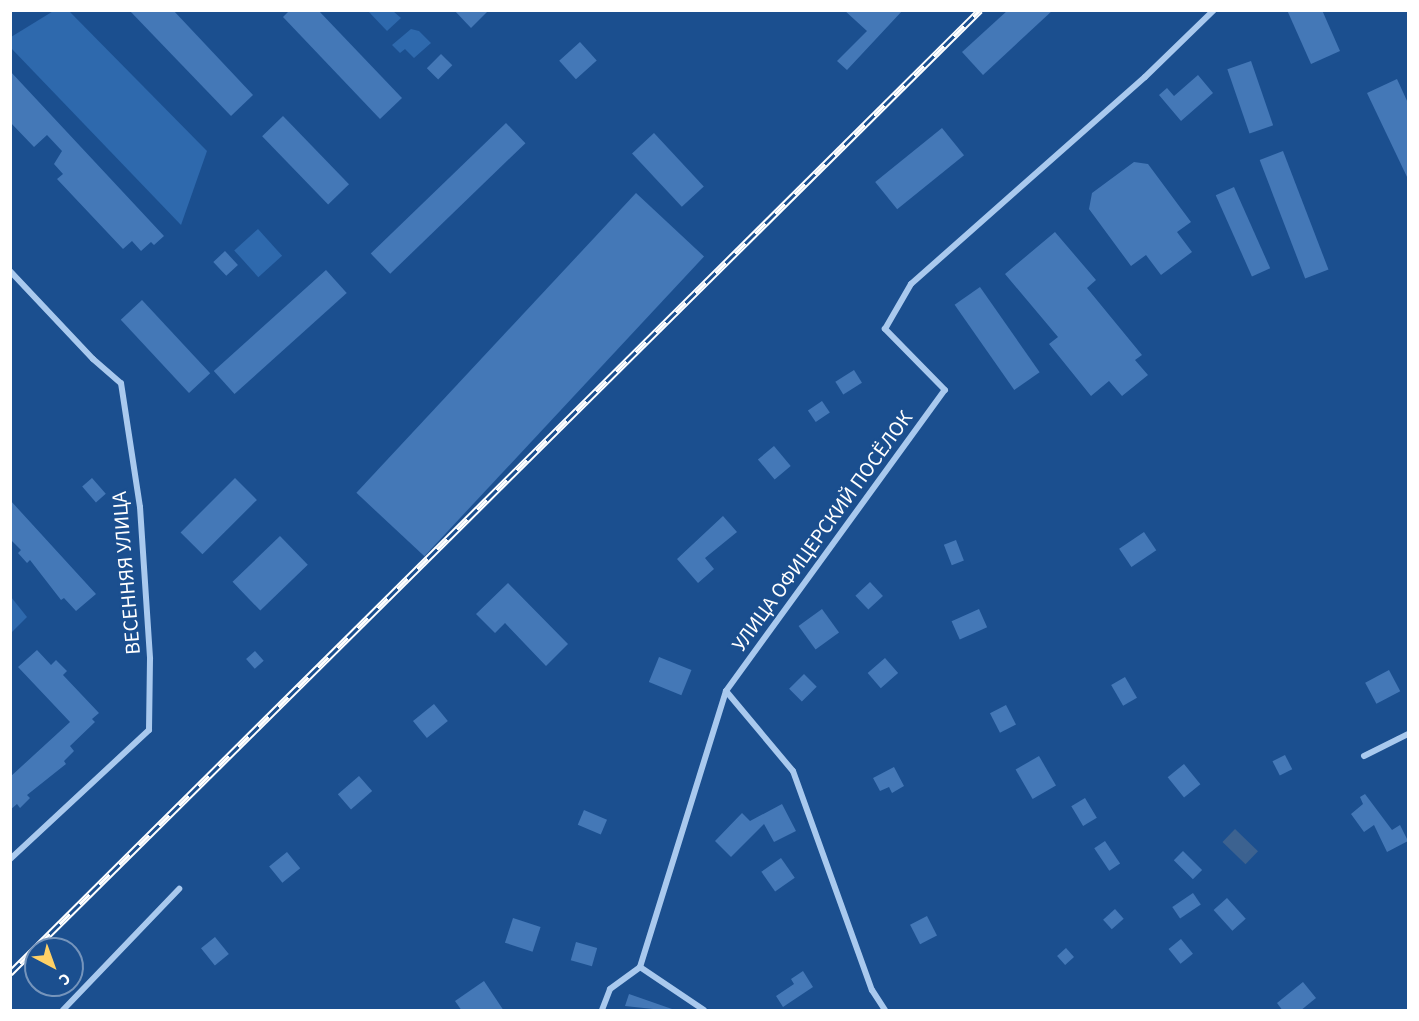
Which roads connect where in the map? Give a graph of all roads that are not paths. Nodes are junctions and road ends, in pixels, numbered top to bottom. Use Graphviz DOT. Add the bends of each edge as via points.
graph roads {
  1 [pos="1214,10"];
  2 [pos="10,271"];
  3 [pos="726,691"];
  4 [pos="1408,734"];
  5 [pos="1364,756"];
  6 [pos="10,859"];
  7 [pos="179,889"];
  8 [pos="640,967"];
  9 [pos="63,1011"];
  10 [pos="602,1011"];
  11 [pos="704,1011"];
  12 [pos="885,1011"];
  1 -- 3 [label="street, УЛИЦА ОФИЦЕРСКИЙ ПОСЁЛОК" via="1145,77 911,284 885,329 945,390"];
  2 -- 6 [label="street, ВЕСЕННЯЯ УЛИЦА" via="121,383 140,507 150,659 149,730"];
  3 -- 8 [label="street, УЛИЦА ОФИЦЕРСКИЙ ПОСЁЛОК"];
  3 -- 12 [label="street" via="792,771 872,990"];
  4 -- 5 [label="street"];
  7 -- 9 [label="street"];
  8 -- 10 [label="street" via="610,989"];
  8 -- 11 [label="street"];
}
